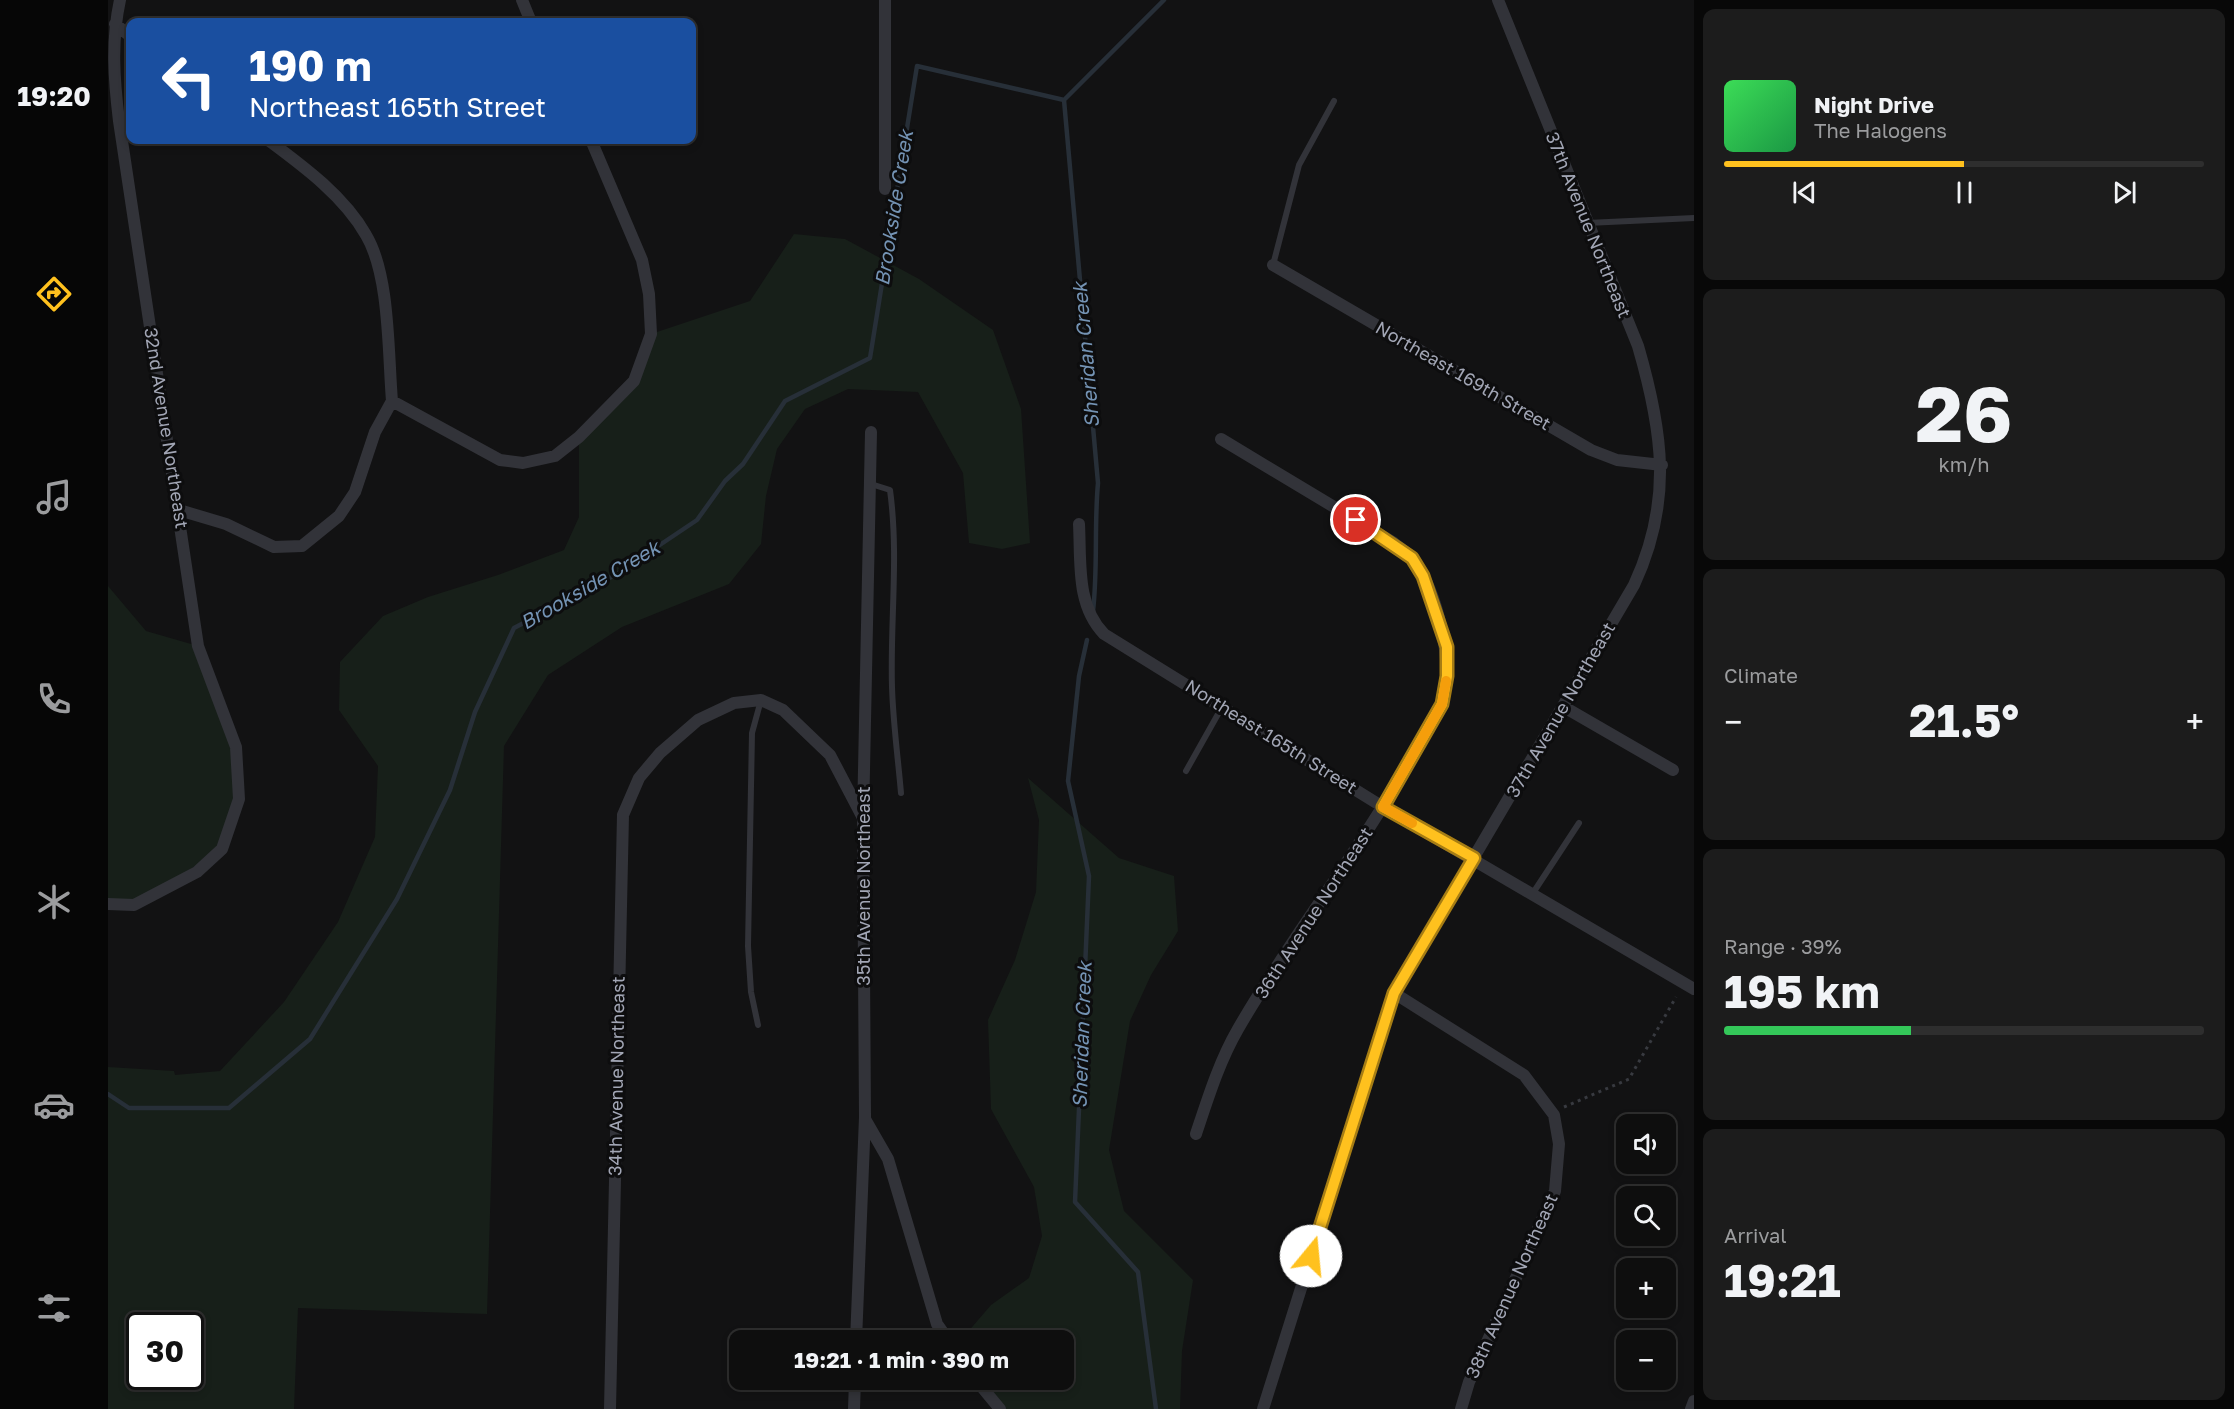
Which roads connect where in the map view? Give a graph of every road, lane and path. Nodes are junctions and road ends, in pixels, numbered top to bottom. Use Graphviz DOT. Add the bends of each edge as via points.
graph roads {
  1 [pos="120,0"];
  2 [pos="522,0"];
  3 [pos="885,0"];
  4 [pos="1498,0"];
  5 [pos="529,18"];
  6 [pos="115,24"];
  7 [pos="126,33"];
  8 [pos="1334,101"];
  9 [pos="273,144"];
  10 [pos="593,144"];
  11 [pos="885,189"];
  12 [pos="1694,218"];
  13 [pos="1587,223"];
  14 [pos="1272,265"];
  15 [pos="392,401"];
  16 [pos="871,432"];
  17 [pos="1221,439"];
  18 [pos="1662,465"];
  19 [pos="870,484"];
  20 [pos="179,510"];
  21 [pos="1079,524"];
  22 [pos="761,700"];
  23 [pos="1222,707"];
  24 [pos="1564,707"];
  25 [pos="1186,771"];
  26 [pos="1672,771"];
  27 [pos="901,793"];
  28 [pos="1383,807"];
  29 [pos="863,818"];
  30 [pos="1579,823"];
  31 [pos="1474,858"];
  32 [pos="1533,893"];
  33 [pos="108,904"];
  34 [pos="1694,989"];
  35 [pos="1394,993"];
  36 [pos="1676,997"];
  37 [pos="758,1026"];
  38 [pos="1552,1112"];
  39 [pos="864,1118"];
  40 [pos="1196,1134"];
  41 [pos="856,1330"];
  42 [pos="941,1330"];
  43 [pos="855,1390"];
  44 [pos="984,1390"];
  45 [pos="1694,1401"];
  46 [pos="610,1409"];
  47 [pos="854,1409"];
  48 [pos="1000,1409"];
  49 [pos="1263,1409"];
  50 [pos="1461,1409"];
  51 [pos="1690,1409"];
  1 -- 6 [label="street, 32nd Avenue Northeast"];
  2 -- 5 [label="street"];
  3 -- 11 [label="street"];
  4 -- 13 [label="street, 37th Avenue Northeast"];
  6 -- 7 [label="street"];
  6 -- 20 [label="street, 32nd Avenue Northeast" via="114,74 119,121"];
  8 -- 14 [label="lane" via="1299,165"];
  9 -- 15 [label="street" via="339,200 366,234 382,281"];
  10 -- 15 [label="street" via="642,260 649,294 651,334 634,381 555,456 523,463 500,460"];
  12 -- 13 [label="lane"];
  13 -- 18 [label="street, 37th Avenue Northeast" via="1638,346 1651,393"];
  14 -- 18 [label="street, Northeast 169th Street" via="1591,450 1617,460"];
  15 -- 20 [label="street" via="375,432 355,492 339,516 302,546 274,547 226,524"];
  16 -- 19 [label="street, 35th Avenue Northeast"];
  17 -- 28 [label="street, 36th Avenue Northeast" via="1394,543 1412,558 1423,576 1447,647 1447,676 1442,704"];
  18 -- 24 [label="street, 37th Avenue Northeast" via="1645,561"];
  19 -- 27 [label="lane" via="890,490 894,517 892,687"];
  19 -- 29 [label="street, 35th Avenue Northeast"];
  20 -- 33 [label="street, 32nd Avenue Northeast" via="198,646 236,747 239,799 222,849 197,872 134,905"];
  21 -- 23 [label="street, Northeast 165th Street" via="1084,603 1091,621 1104,634"];
  22 -- 29 [label="street" via="783,710 830,755"];
  22 -- 37 [label="lane" via="752,733 748,946"];
  22 -- 46 [label="street, 34th Avenue Northeast" via="734,703 698,720 639,777 623,815"];
  23 -- 25 [label="lane"];
  23 -- 28 [label="street, Northeast 165th Street"];
  24 -- 26 [label="street"];
  24 -- 31 [label="street, 37th Avenue Northeast"];
  28 -- 31 [label="street, Northeast 165th Street"];
  28 -- 40 [label="street, 36th Avenue Northeast" via="1238,1029"];
  29 -- 39 [label="street, 35th Avenue Northeast"];
  30 -- 32 [label="lane"];
  31 -- 32 [label="street, Northeast 165th Street"];
  31 -- 35 [label="street, 37th Avenue Northeast"];
  32 -- 34 [label="street, Northeast 165th Street"];
  35 -- 38 [label="street, 38th Avenue Northeast" via="1524,1075"];
  35 -- 49 [label="street, 37th Avenue Northeast"];
  36 -- 38 [label="path" via="1629,1079"];
  38 -- 50 [label="street, 38th Avenue Northeast" via="1560,1144 1555,1191 1469,1382"];
  39 -- 41 [label="street, 35th Avenue Northeast"];
  39 -- 42 [label="street" via="888,1159"];
  43 -- 47 [label="street"];
  44 -- 48 [label="street"];
  45 -- 51 [label="street"];
}
